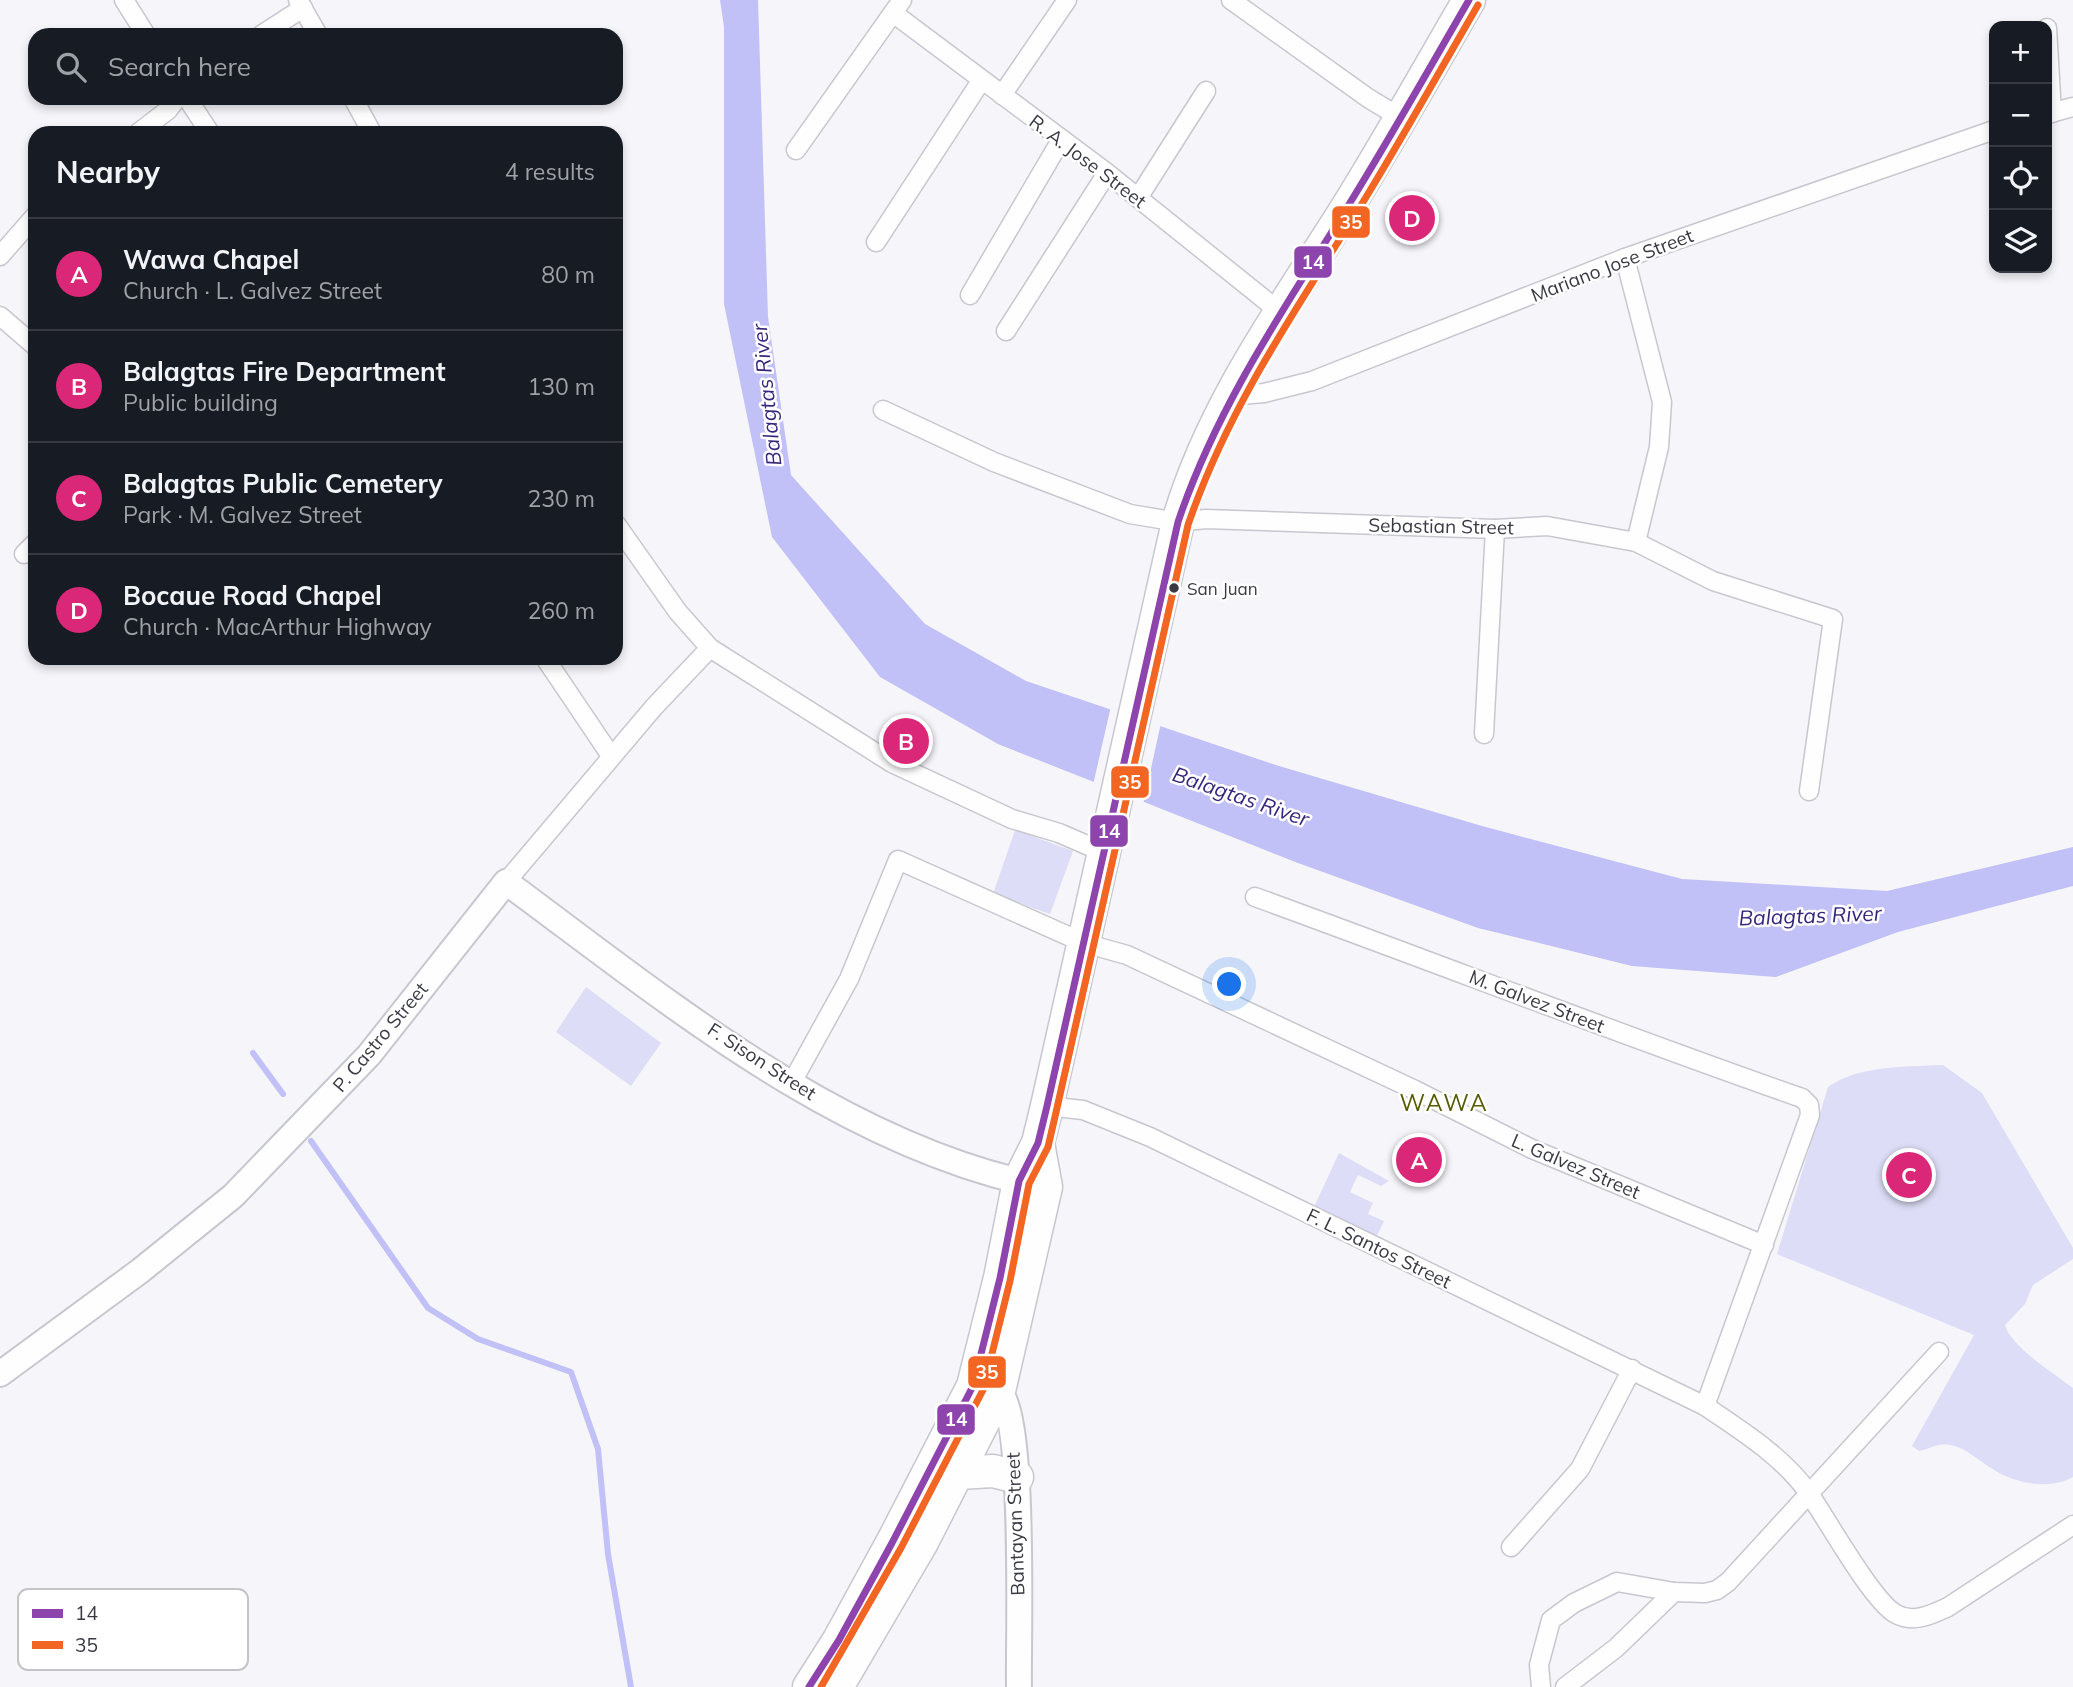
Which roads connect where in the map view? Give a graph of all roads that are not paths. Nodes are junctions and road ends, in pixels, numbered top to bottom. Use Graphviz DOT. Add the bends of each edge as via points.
graph roads {
  1 [pos="124,0"];
  2 [pos="1067,0"];
  3 [pos="1231,0"];
  4 [pos="1469,0"];
  5 [pos="301,4"];
  6 [pos="897,7"];
  7 [pos="142,28"];
  8 [pos="270,28"];
  9 [pos="314,28"];
  10 [pos="981,81"];
  11 [pos="1206,91"];
  12 [pos="1002,95"];
  13 [pos="172,105"];
  14 [pos="192,105"];
  15 [pos="357,105"];
  16 [pos="2073,107"];
  17 [pos="2052,113"];
  18 [pos="1401,117"];
  19 [pos="147,126"];
  20 [pos="205,126"];
  21 [pos="368,126"];
  22 [pos="1989,132"];
  23 [pos="1061,140"];
  24 [pos="796,150"];
  25 [pos="1107,173"];
  26 [pos="1138,198"];
  27 [pos="28,224"];
  28 [pos="876,242"];
  29 [pos="0,256"];
  30 [pos="1625,258"];
  31 [pos="970,296"];
  32 [pos="1280,312"];
  33 [pos="0,316"];
  34 [pos="1006,331"];
  35 [pos="28,340"];
  36 [pos="1229,396"];
  37 [pos="883,410"];
  38 [pos="1178,523"];
  39 [pos="1496,528"];
  40 [pos="623,534"];
  41 [pos="1636,542"];
  42 [pos="710,648"];
  43 [pos="550,665"];
  44 [pos="1484,734"];
  45 [pos="611,756"];
  46 [pos="1810,791"];
  47 [pos="1106,841"];
  48 [pos="506,881"];
  49 [pos="1255,897"];
  50 [pos="1084,943"];
  51 [pos="791,1084"];
  52 [pos="1047,1106"];
  53 [pos="1032,1184"];
  54 [pos="1764,1245"];
  55 [pos="1939,1352"];
  56 [pos="1632,1370"];
  57 [pos="0,1374"];
  58 [pos="986,1388"];
  59 [pos="1706,1406"];
  60 [pos="958,1473"];
  61 [pos="1017,1477"];
  62 [pos="1809,1493"];
  63 [pos="2073,1525"];
  64 [pos="1511,1547"];
  65 [pos="1674,1592"];
  66 [pos="809,1687"];
  67 [pos="837,1687"];
  68 [pos="1020,1687"];
  69 [pos="1541,1687"];
  70 [pos="1565,1687"];
  1 -- 7 [label="street"];
  2 -- 12 [label="street"];
  3 -- 18 [label="street"];
  4 -- 18 [label="highway"];
  5 -- 8 [label="street"];
  5 -- 9 [label="street"];
  6 -- 10 [label="street, R. A. Jose Street"];
  6 -- 24 [label="street"];
  10 -- 12 [label="street, R. A. Jose Street"];
  10 -- 28 [label="street"];
  11 -- 26 [label="street"];
  12 -- 23 [label="street, R. A. Jose Street"];
  13 -- 19 [label="street"];
  14 -- 20 [label="street"];
  15 -- 21 [label="street"];
  16 -- 17 [label="street"];
  18 -- 32 [label="highway"];
  22 -- 30 [label="street, Mariano Jose Street"];
  23 -- 25 [label="street, R. A. Jose Street"];
  23 -- 31 [label="street"];
  25 -- 26 [label="street, R. A. Jose Street"];
  25 -- 34 [label="street"];
  26 -- 32 [label="street, R. A. Jose Street"];
  27 -- 29 [label="street"];
  30 -- 36 [label="street, Mariano Jose Street" via="1312,381"];
  30 -- 41 [label="street" via="1662,402 1659,447"];
  32 -- 36 [label="highway"];
  33 -- 35 [label="street"];
  36 -- 38 [label="highway" via="1201,453"];
  37 -- 38 [label="street, Sebastian Street" via="994,462 1130,514"];
  38 -- 39 [label="street, Sebastian Street" via="1206,519"];
  38 -- 47 [label="highway"];
  39 -- 41 [label="street, Sebastian Street" via="1547,526"];
  39 -- 44 [label="street"];
  40 -- 42 [label="street" via="678,612"];
  41 -- 46 [label="street, Sebastian Street" via="1713,581 1833,619"];
  42 -- 45 [label="street, P. Castro Street"];
  42 -- 47 [label="street" via="892,763 1012,819"];
  43 -- 45 [label="street"];
  45 -- 48 [label="street, P. Castro Street"];
  47 -- 50 [label="highway"];
  48 -- 51 [label="street, F. Sison Street"];
  48 -- 57 [label="street, P. Castro Street" via="369,1055 233,1196"];
  49 -- 54 [label="street, M. Galvez Street" via="1802,1098 1810,1115"];
  50 -- 51 [label="street, L. Galvez Street" via="898,860 849,979"];
  50 -- 52 [label="highway"];
  50 -- 54 [label="street, L. Galvez Street" via="1127,955 1532,1149"];
  51 -- 53 [label="street, F. Sison Street" via="922,1150"];
  52 -- 53 [label="highway"];
  52 -- 56 [label="street, F. L. Santos Street" via="1083,1110 1150,1137"];
  53 -- 58 [label="highway" via="1000,1278"];
  54 -- 59 [label="street"];
  55 -- 62 [label="street"];
  56 -- 59 [label="street, F. L. Santos Street"];
  56 -- 64 [label="street" via="1580,1469"];
  58 -- 60 [label="highway"];
  58 -- 61 [label="street, Bantayan Street" via="1008,1402"];
  58 -- 66 [label="highway"];
  59 -- 62 [label="street, F. L. Santos Street" via="1784,1464"];
  60 -- 61 [label="highway" via="993,1471"];
  60 -- 67 [label="highway"];
  61 -- 68 [label="street, Bantayan Street"];
  62 -- 63 [label="street, F. L. Santos Street" via="1880,1598 1895,1614 1907,1618 1926,1617 1948,1607"];
  62 -- 65 [label="street" via="1728,1582 1705,1593"];
  65 -- 69 [label="street" via="1616,1582 1574,1603 1551,1620 1539,1665"];
  65 -- 70 [label="street" via="1616,1648"];
}
